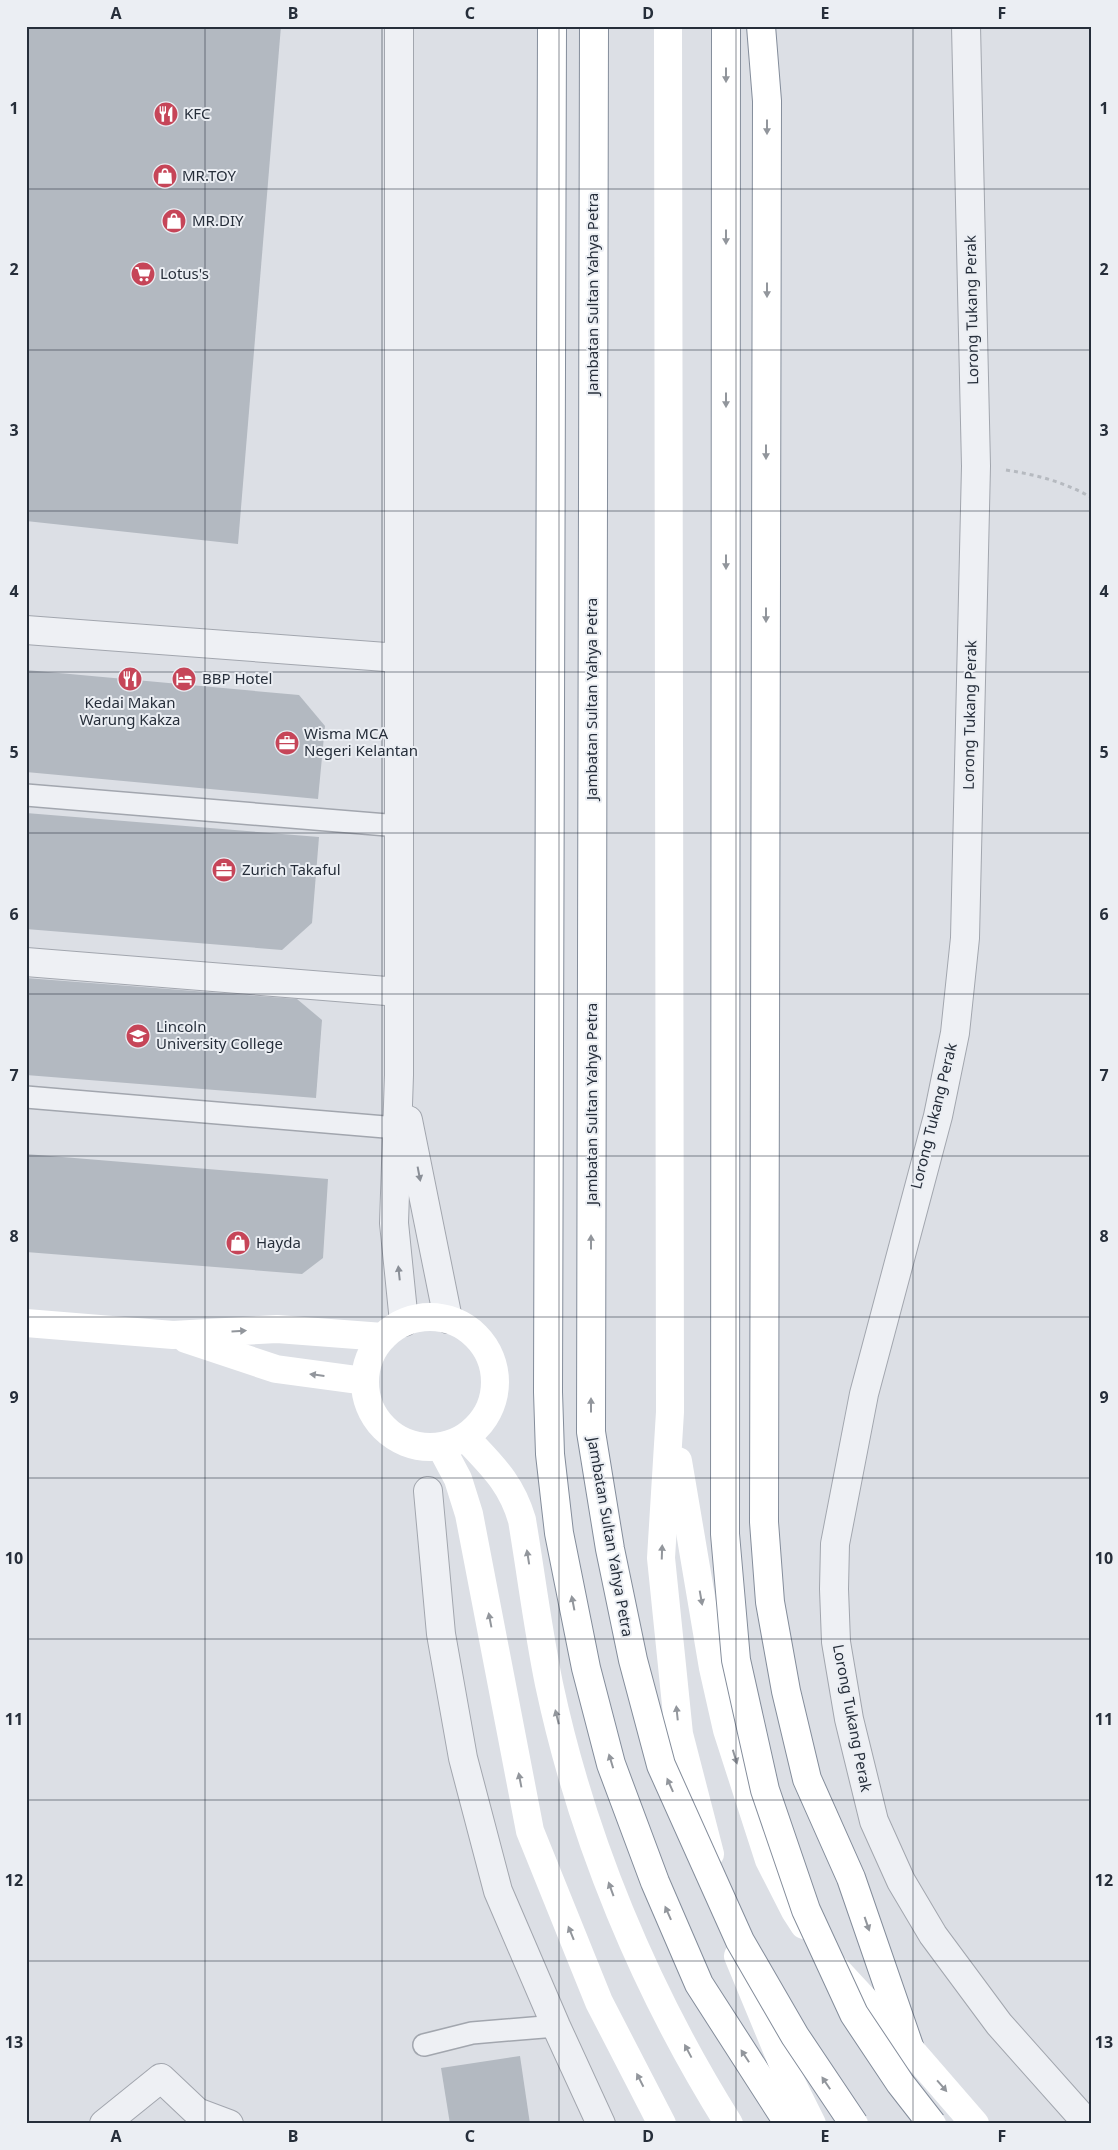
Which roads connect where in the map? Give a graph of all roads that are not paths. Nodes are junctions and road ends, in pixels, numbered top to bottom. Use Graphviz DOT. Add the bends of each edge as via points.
graph roads {
  1 [pos="399,26"];
  2 [pos="552,26"];
  3 [pos="594,26"];
  4 [pos="668,26"];
  5 [pos="726,26"];
  6 [pos="761,26"];
  7 [pos="966,26"];
  8 [pos="26,630"];
  9 [pos="399,658"];
  10 [pos="26,795"];
  11 [pos="399,826"];
  12 [pos="26,962"];
  13 [pos="399,992"];
  14 [pos="399,1075"];
  15 [pos="26,1097"];
  16 [pos="397,1128"];
  17 [pos="448,1319"];
  18 [pos="26,1322"];
  19 [pos="393,1329"];
  20 [pos="173,1335"];
  21 [pos="365,1381"];
  22 [pos="670,1412"];
  23 [pos="466,1438"];
  24 [pos="441,1448"];
  25 [pos="428,1491"];
  26 [pos="556,2026"];
  27 [pos="424,2045"];
  28 [pos="910,2049"];
  29 [pos="104,2124"];
  30 [pos="229,2124"];
  31 [pos="601,2124"];
  32 [pos="662,2124"];
  33 [pos="730,2124"];
  34 [pos="789,2124"];
  35 [pos="812,2124"];
  36 [pos="854,2124"];
  37 [pos="932,2124"];
  38 [pos="975,2124"];
  39 [pos="1088,2124"];
  1 -- 9 [label="street"];
  34 -- 2 [label="main road, one-way" via="699,1984 655,1882 611,1764 584,1659 559,1533 551,1462 548,1382"];
  36 -- 3 [label="main road, Jambatan Sultan Yahya Petra, one-way, bridge" via="794,2036 740,1941 661,1765 633,1660 610,1549 591,1432"];
  4 -- 22 [label="main road"];
  5 -- 37 [label="main road, one-way, bridge" via="725,1534 736,1660 765,1790 806,1910 854,2014"];
  6 -- 28 [label="main road, one-way" via="767,101 764,1522 770,1602 807,1780 851,1878"];
  7 -- 39 [label="street, Lorong Tukang Perak" via="976,466 965,938 955,1033 938,1116 864,1394 848,1473 835,1544 836,1642 849,1719 874,1821 901,1880 933,1935 999,2024"];
  8 -- 9 [label="street"];
  9 -- 11 [label="street"];
  10 -- 11 [label="lane"];
  11 -- 13 [label="street"];
  12 -- 13 [label="street"];
  13 -- 14 [label="street"];
  14 -- 16 [label="street"];
  14 -- 17 [label="street, one-way"];
  15 -- 16 [label="lane"];
  19 -- 16 [label="street, one-way"];
  17 -- 19 [label="main road" via="426,1317"];
  17 -- 23 [label="main road" via="468,1328 483,1344 493,1363 496,1384 492,1405 482,1424"];
  18 -- 20 [label="main road"];
  20 -- 19 [label="main road, one-way" via="277,1329"];
  19 -- 21 [label="main road" via="374,1350"];
  21 -- 20 [label="main road, one-way" via="276,1369"];
  21 -- 24 [label="main road" via="367,1400 375,1417 388,1432 403,1442"];
  22 -- 28 [label="main road, one-way" via="715,1677 727,1730 769,1860 795,1912 825,1957"];
  35 -- 22 [label="main road, one-way" via="787,2074 738,1956 679,1734 661,1558"];
  23 -- 24 [label="main road"];
  33 -- 23 [label="main road, one-way" via="661,2001 614,1898 579,1800 549,1684 516,1499 502,1477"];
  32 -- 24 [label="main road, one-way" via="599,2002 530,1830 469,1514 458,1479"];
  25 -- 26 [label="street" via="441,1634 463,1758 498,1891"];
  26 -- 27 [label="lane" via="472,2033"];
  26 -- 31 [label="street"];
  28 -- 38 [label="main road, one-way"];
  29 -- 30 [label="street" via="161,2078 197,2112"];
}
